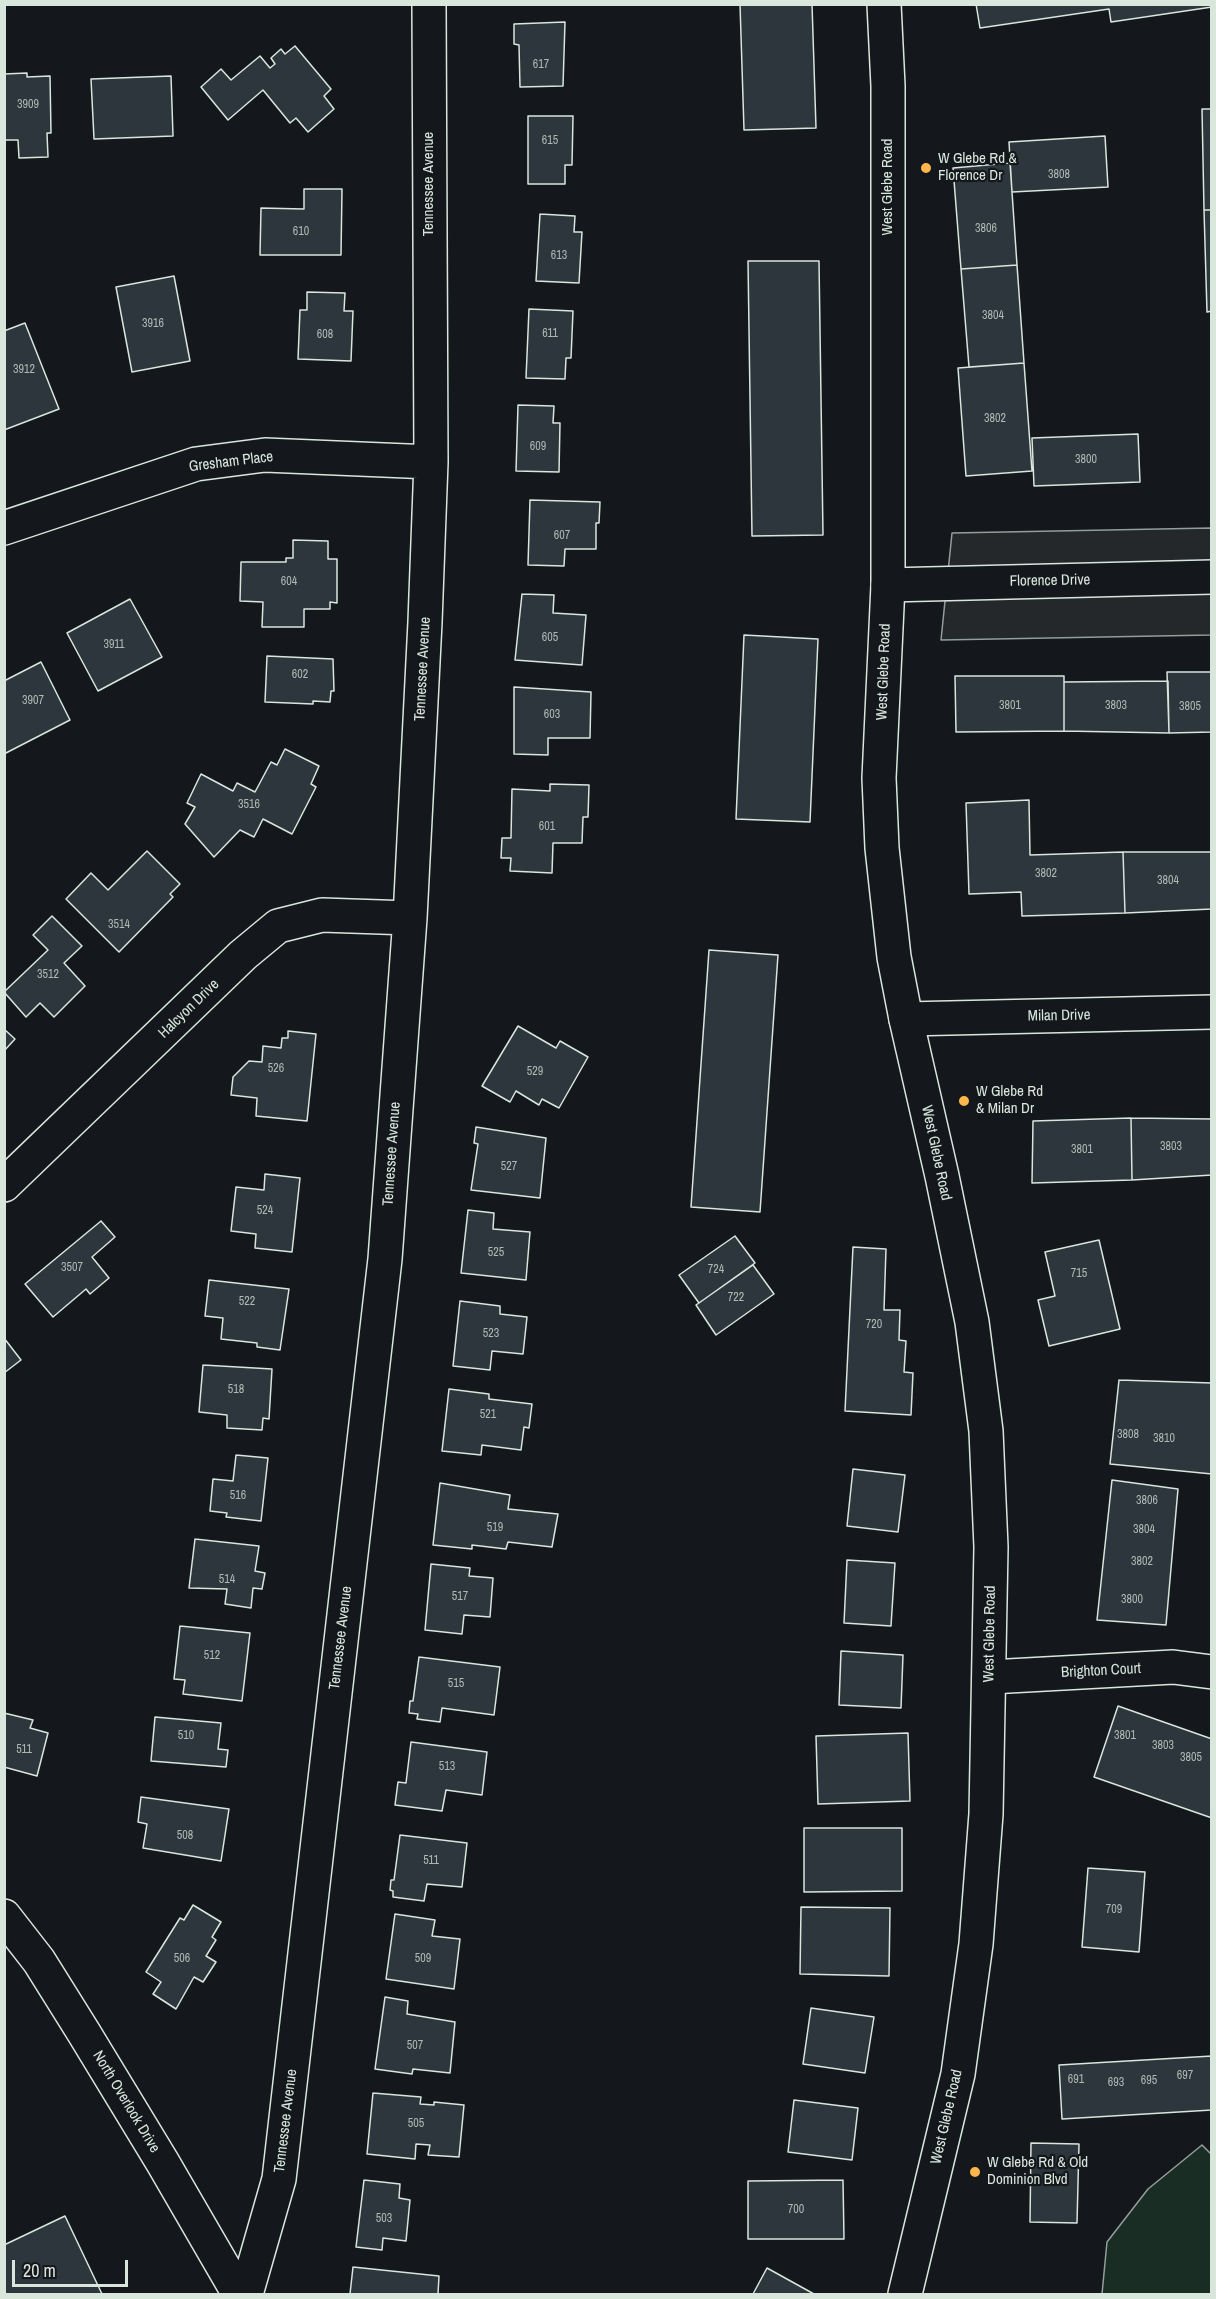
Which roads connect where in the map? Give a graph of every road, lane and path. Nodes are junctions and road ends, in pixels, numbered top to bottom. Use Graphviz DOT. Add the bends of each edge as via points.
graph roads {
  1 [pos="429,4"];
  2 [pos="884,4"];
  3 [pos="431,462"];
  4 [pos="4,528"];
  5 [pos="1212,577"];
  6 [pos="888,585"];
  7 [pos="410,918"];
  8 [pos="1212,1012"];
  9 [pos="906,1019"];
  10 [pos="4,1185"];
  11 [pos="1212,1672"];
  12 [pos="990,1677"];
  13 [pos="4,1916"];
  14 [pos="239,2295"];
  15 [pos="246,2295"];
  16 [pos="905,2295"];
  1 -- 3 [label="street, Tennessee Avenue"];
  2 -- 6 [label="street, West Glebe Road" via="888,86"];
  3 -- 4 [label="street, Gresham Place" via="265,455 196,464"];
  3 -- 7 [label="street, Tennessee Avenue"];
  5 -- 6 [label="street, Florence Drive"];
  6 -- 9 [label="street, West Glebe Road" via="879,778 892,946"];
  7 -- 10 [label="street, Halcyon Drive" via="322,915 278,926"];
  7 -- 15 [label="street, Tennessee Avenue" via="385,1259 279,2179"];
  8 -- 9 [label="street, Milan Drive"];
  9 -- 12 [label="street, West Glebe Road" via="972,1322 986,1431 991,1547"];
  11 -- 12 [label="street, Brighton Court" via="1173,1667"];
  12 -- 16 [label="street, West Glebe Road" via="986,1814 976,1944 957,2074"];
  13 -- 14 [label="street, North Overlook Drive" via="39,1961 84,2033"];
}
